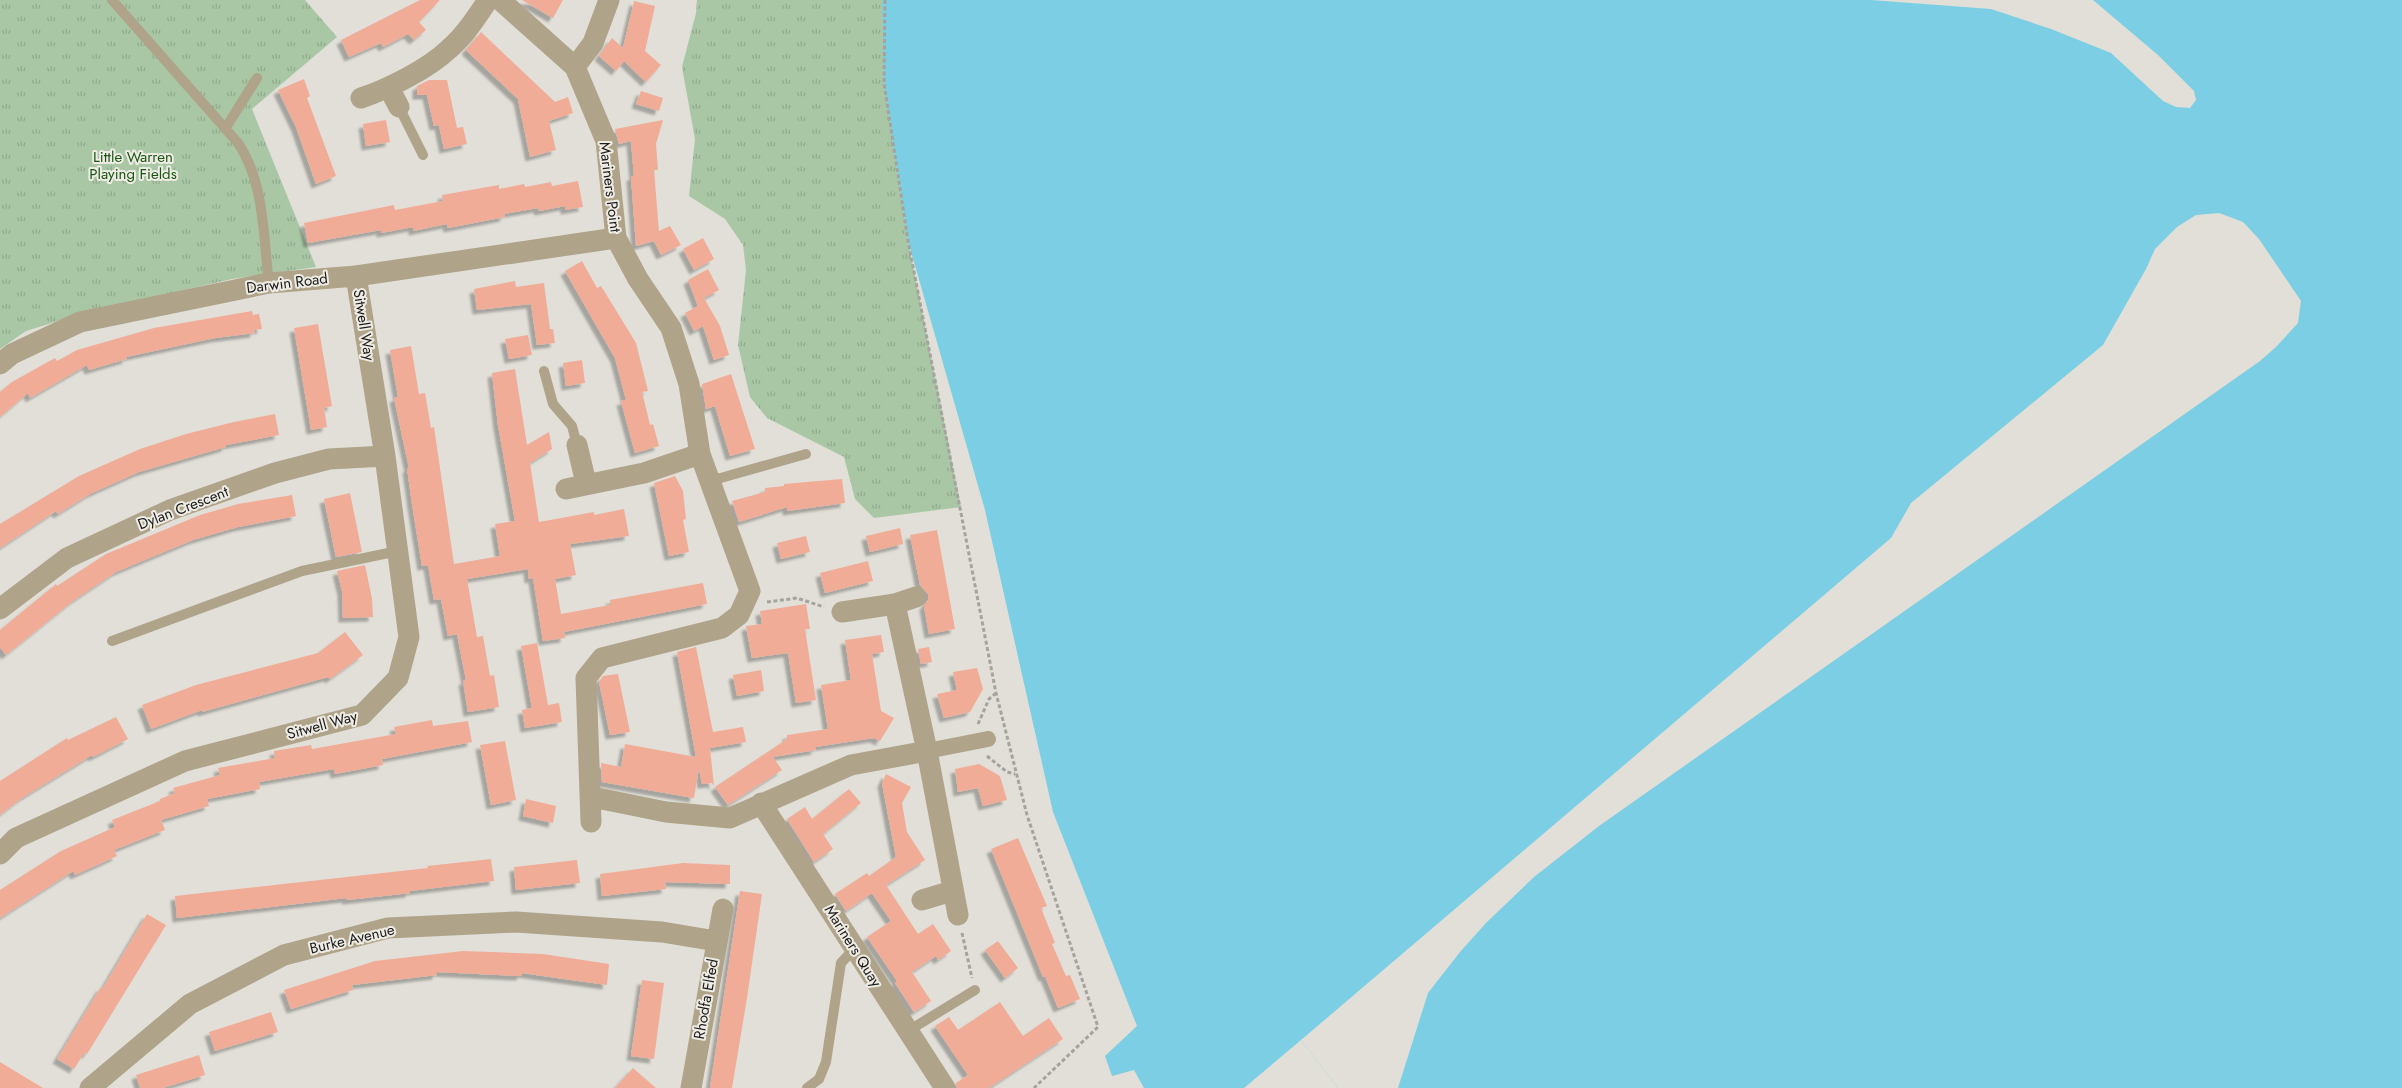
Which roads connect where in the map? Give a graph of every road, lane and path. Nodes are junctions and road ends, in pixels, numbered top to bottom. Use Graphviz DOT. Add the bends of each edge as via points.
graph roads {
  1 [pos="112,0"];
  2 [pos="488,0"];
  3 [pos="500,0"];
  4 [pos="609,0"];
  5 [pos="885,0"];
  6 [pos="575,67"];
  7 [pos="257,78"];
  8 [pos="389,88"];
  9 [pos="361,98"];
  10 [pos="399,108"];
  11 [pos="225,129"];
  12 [pos="423,155"];
  13 [pos="616,238"];
  14 [pos="356,276"];
  15 [pos="269,283"];
  16 [pos="0,364"];
  17 [pos="544,371"];
  18 [pos="577,444"];
  19 [pos="700,454"];
  20 [pos="806,454"];
  21 [pos="385,456"];
  22 [pos="710,481"];
  23 [pos="398,551"];
  24 [pos="916,597"];
  25 [pos="895,604"];
  26 [pos="0,609"];
  27 [pos="842,612"];
  28 [pos="738,615"];
  29 [pos="112,641"];
  30 [pos="988,739"];
  31 [pos="928,751"];
  32 [pos="592,797"];
  33 [pos="761,804"];
  34 [pos="592,822"];
  35 [pos="0,854"];
  36 [pos="952,891"];
  37 [pos="922,900"];
  38 [pos="722,909"];
  39 [pos="958,916"];
  40 [pos="716,941"];
  41 [pos="854,949"];
  42 [pos="975,990"];
  43 [pos="908,1032"];
  44 [pos="90,1088"];
  45 [pos="691,1088"];
  46 [pos="807,1088"];
  47 [pos="945,1088"];
  48 [pos="1034,1088"];
  1 -- 11 [label="lane"];
  2 -- 8 [label="street" via="469,28 448,50"];
  3 -- 6 [label="street, Mariners Point"];
  4 -- 6 [label="street" via="593,43"];
  5 -- 48 [label="path" via="884,82 908,241 996,693 1027,815 1098,1027"];
  6 -- 13 [label="street, Mariners Point" via="606,141"];
  7 -- 11 [label="lane"];
  8 -- 9 [label="street"];
  8 -- 10 [label="street"];
  10 -- 12 [label="lane"];
  11 -- 15 [label="lane" via="250,161 258,188"];
  13 -- 14 [label="street, Darwin Road"];
  13 -- 19 [label="street, Mariners Point" via="671,328 689,384"];
  14 -- 15 [label="street, Darwin Road"];
  14 -- 21 [label="street, Sitwell Way"];
  15 -- 16 [label="street, Darwin Road" via="80,322 12,354"];
  17 -- 18 [label="lane" via="553,404 572,426"];
  18 -- 19 [label="street" via="576,486 644,472"];
  19 -- 22 [label="street, Mariners Point"];
  20 -- 22 [label="lane"];
  21 -- 23 [label="street, Sitwell Way"];
  21 -- 26 [label="street, Dylan Crescent" via="329,459 275,473 170,510 67,558"];
  22 -- 28 [label="street, Mariners Point" via="750,591"];
  23 -- 29 [label="lane" via="302,570"];
  23 -- 35 [label="street, Sitwell Way" via="408,637 398,678 362,715 185,761 16,838"];
  24 -- 25 [label="street"];
  25 -- 27 [label="street"];
  25 -- 31 [label="street"];
  27 -- 28 [label="path" via="797,598 765,602"];
  28 -- 32 [label="street" via="722,628 602,658 586,678"];
  30 -- 31 [label="street"];
  31 -- 33 [label="street" via="851,765"];
  31 -- 36 [label="street"];
  32 -- 33 [label="street" via="666,812 730,818"];
  32 -- 34 [label="street"];
  33 -- 41 [label="street, Mariners Quay"];
  36 -- 37 [label="street"];
  36 -- 39 [label="street"];
  38 -- 40 [label="street, Rhodfa Elfed"];
  39 -- 42 [label="path"];
  40 -- 44 [label="street, Burke Avenue" via="662,932 516,922 388,928 284,955 190,1004"];
  40 -- 45 [label="street, Rhodfa Elfed"];
  41 -- 43 [label="street, Mariners Quay"];
  41 -- 46 [label="lane" via="841,963 826,1062 819,1079"];
  42 -- 43 [label="lane"];
  43 -- 47 [label="street, Mariners Quay"];
}
